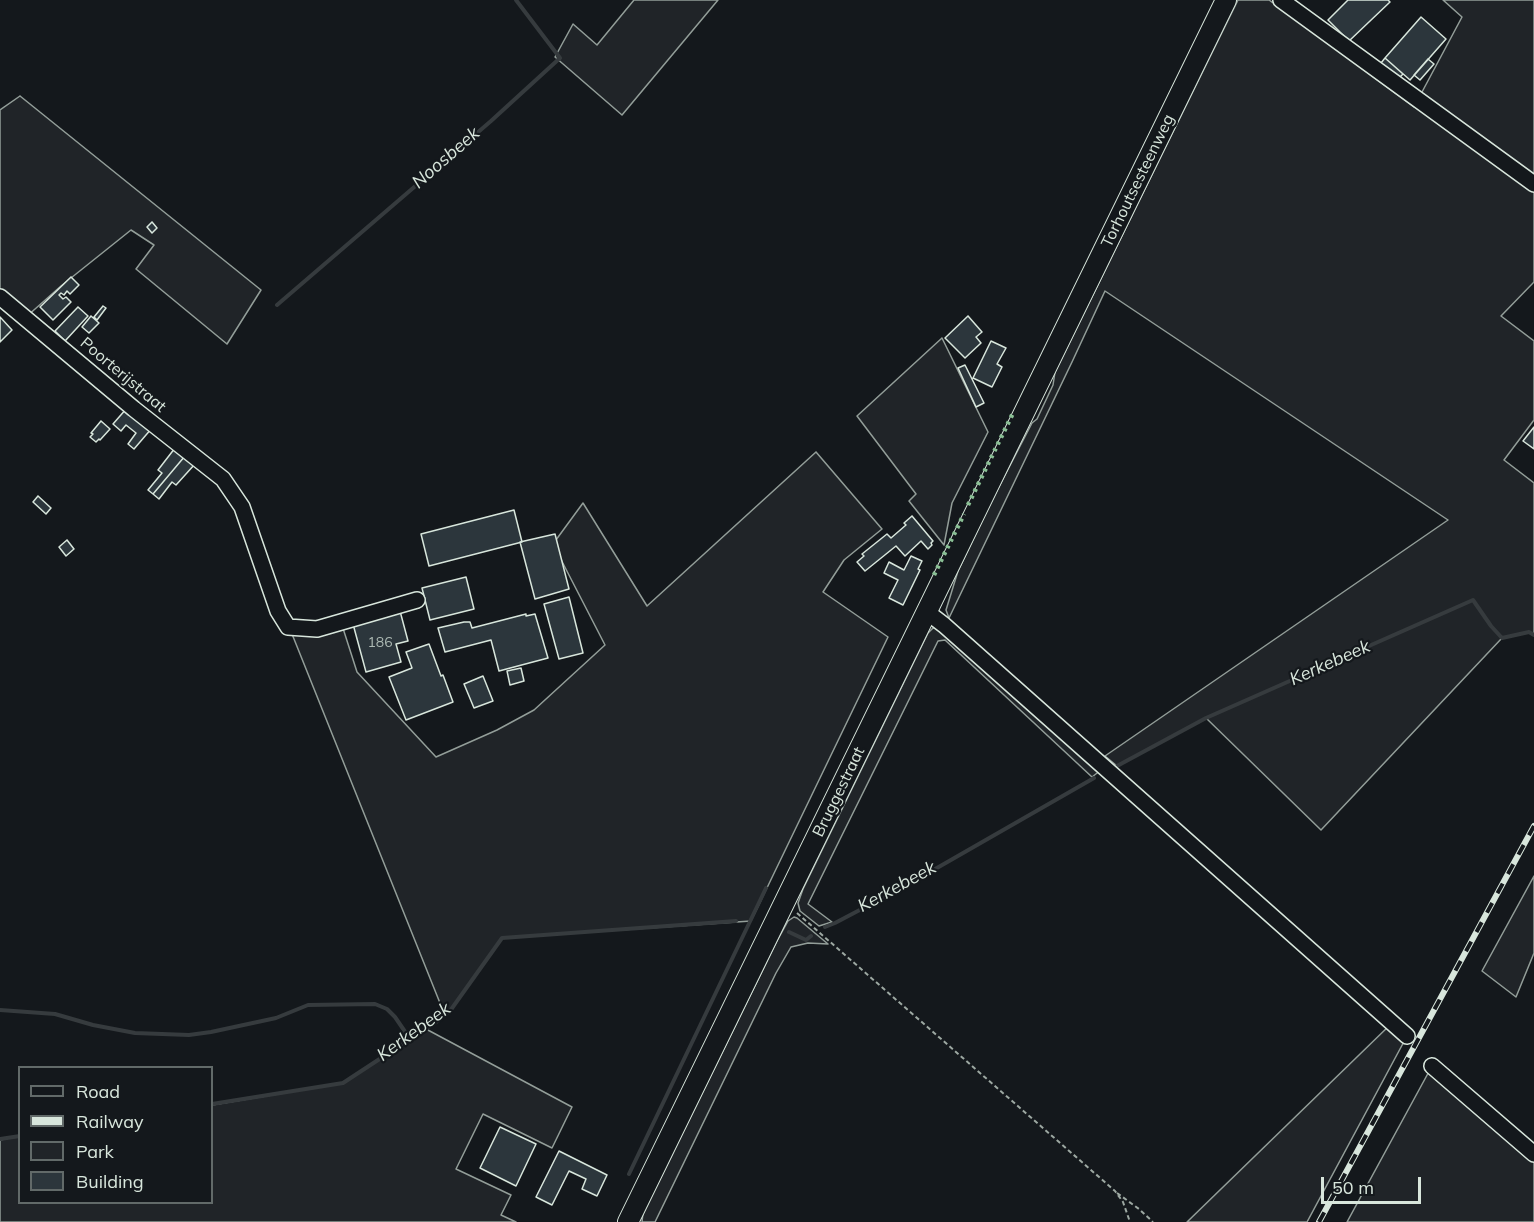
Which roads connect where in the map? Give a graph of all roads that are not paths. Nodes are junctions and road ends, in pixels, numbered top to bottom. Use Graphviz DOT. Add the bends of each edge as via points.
graph roads {
  1 [pos="1226,0"];
  2 [pos="1281,0"];
  3 [pos="1534,184"];
  4 [pos="0,297"];
  5 [pos="1049,363"];
  6 [pos="417,600"];
  7 [pos="927,612"];
  8 [pos="1407,1036"];
  9 [pos="1432,1066"];
  10 [pos="1534,1154"];
  11 [pos="628,1222"];
  1 -- 5 [label="main road, Torhoutsesteenweg"];
  2 -- 3 [label="street"];
  4 -- 6 [label="street, Poorterijstraat" via="223,479 242,507 278,611 288,627 317,629"];
  5 -- 7 [label="main road, Bruggestraat"];
  7 -- 8 [label="street"];
  7 -- 11 [label="main road, Bruggestraat"];
  9 -- 10 [label="street"];
}
